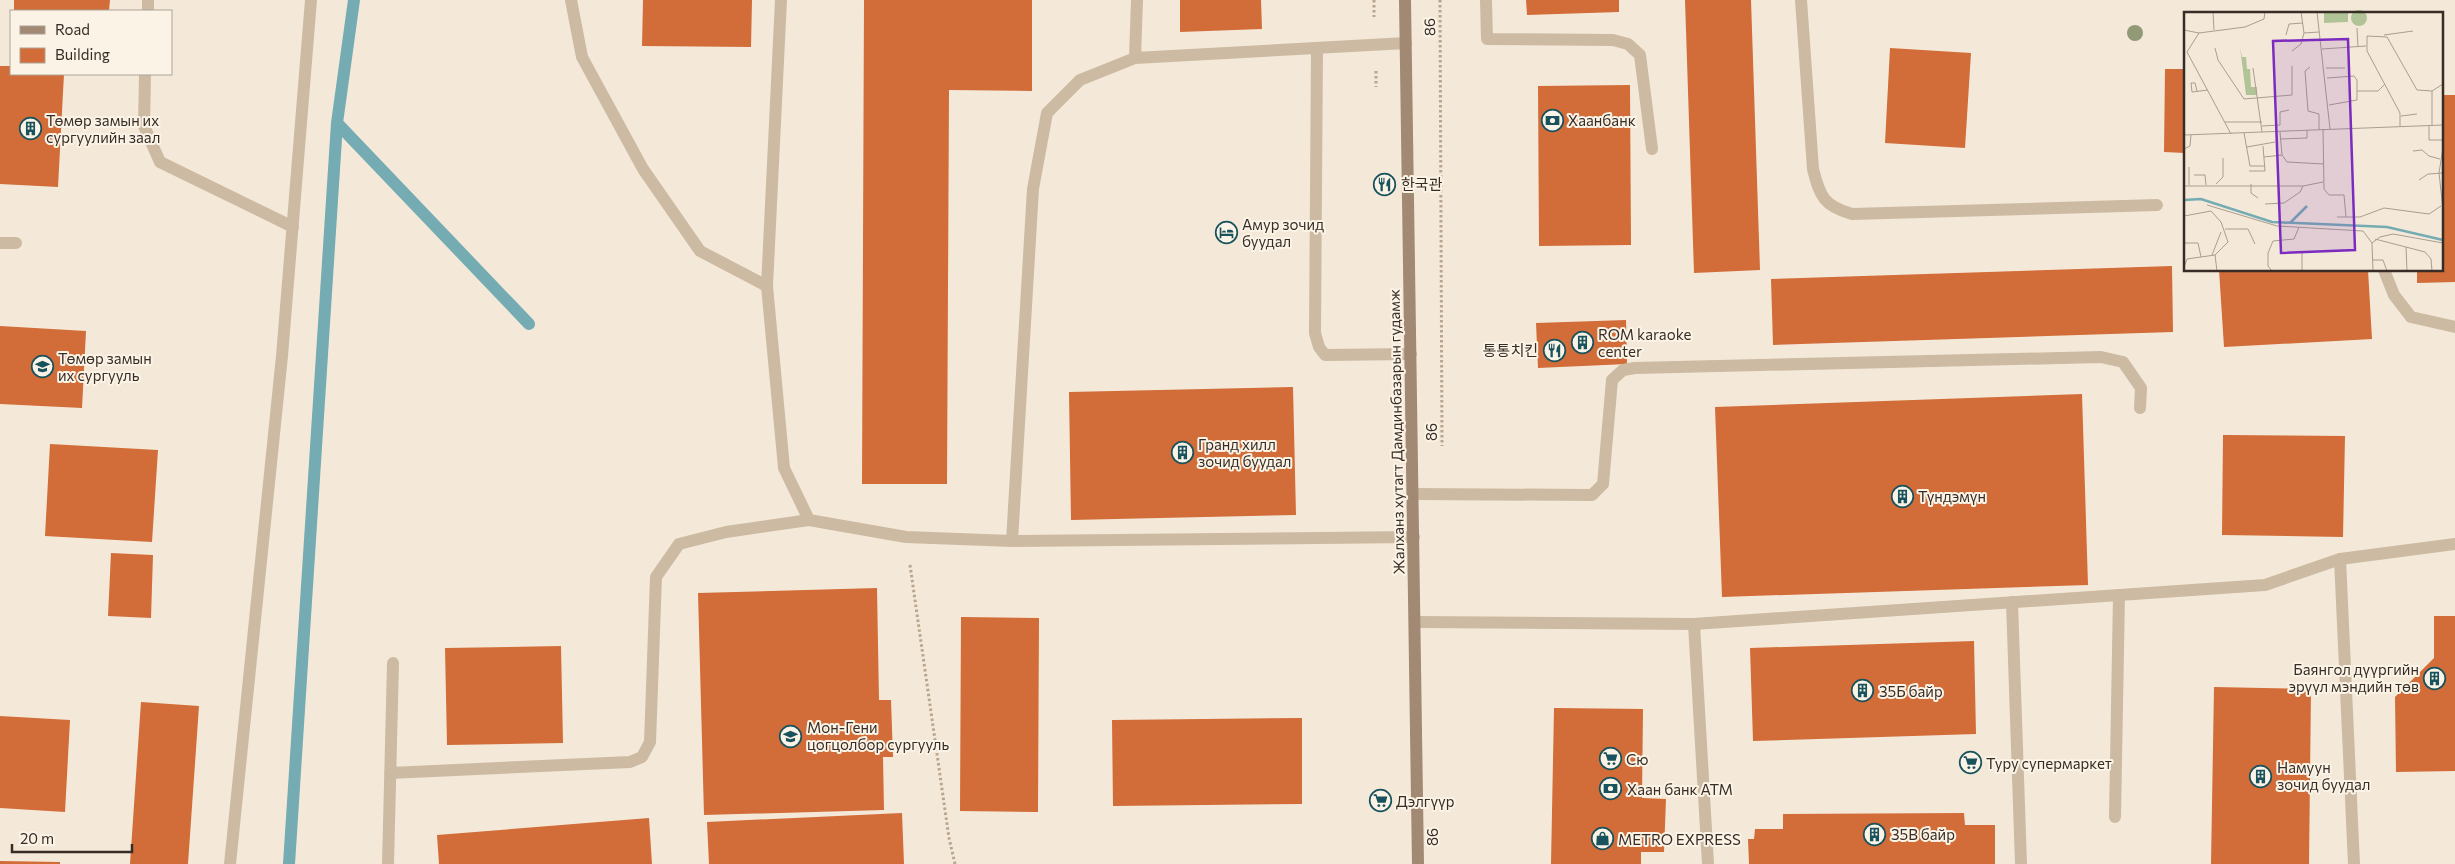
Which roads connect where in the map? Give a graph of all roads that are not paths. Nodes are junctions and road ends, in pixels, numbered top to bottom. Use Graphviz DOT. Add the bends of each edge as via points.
graph roads {
  1 [pos="312,0"];
  2 [pos="571,0"];
  3 [pos="780,0"];
  4 [pos="1137,0"];
  5 [pos="1405,0"];
  6 [pos="1486,0"];
  7 [pos="1801,0"];
  8 [pos="1406,43"];
  9 [pos="1317,48"];
  10 [pos="1135,58"];
  11 [pos="145,75"];
  12 [pos="1652,149"];
  13 [pos="2157,205"];
  14 [pos="293,227"];
  15 [pos="0,243"];
  16 [pos="16,243"];
  17 [pos="2384,271"];
  18 [pos="767,286"];
  19 [pos="2455,327"];
  20 [pos="1411,354"];
  21 [pos="2140,408"];
  22 [pos="1413,494"];
  23 [pos="809,520"];
  24 [pos="1414,537"];
  25 [pos="1012,541"];
  26 [pos="2455,544"];
  27 [pos="2340,559"];
  28 [pos="2119,595"];
  29 [pos="2012,602"];
  30 [pos="1416,622"];
  31 [pos="1694,624"];
  32 [pos="393,664"];
  33 [pos="390,773"];
  34 [pos="2115,817"];
  35 [pos="230,864"];
  36 [pos="388,864"];
  37 [pos="1418,864"];
  38 [pos="1708,864"];
  39 [pos="2021,864"];
  40 [pos="2354,864"];
  1 -- 14 [label="street"];
  2 -- 18 [label="street" via="582,57 643,169 700,251"];
  3 -- 18 [label="street"];
  4 -- 10 [label="street"];
  5 -- 8 [label="main road, Жалханз хутагт Дамдинбазарын гудамж"];
  6 -- 12 [label="street" via="1486,39 1613,40 1628,44 1640,55"];
  7 -- 13 [label="street" via="1813,169 1820,195 1835,209 1852,214"];
  8 -- 9 [label="street"];
  8 -- 20 [label="main road, Жалханз хутагт Дамдинбазарын гудамж"];
  9 -- 10 [label="street"];
  9 -- 20 [label="street" via="1315,333 1319,347 1325,355"];
  10 -- 25 [label="street" via="1080,80 1047,113 1033,189"];
  11 -- 14 [label="street" via="144,126 160,162"];
  14 -- 35 [label="street"];
  15 -- 16 [label="street"];
  17 -- 19 [label="street" via="2394,295 2411,316"];
  18 -- 23 [label="street" via="784,468"];
  20 -- 22 [label="main road, Жалханз хутагт Дамдинбазарын гудамж"];
  21 -- 22 [label="street" via="2141,388 2123,362 2101,357 1635,368 1622,370 1612,380 1602,484 1592,495"];
  22 -- 24 [label="main road, Жалханз хутагт Дамдинбазарын гудамж"];
  23 -- 25 [label="street" via="906,537"];
  23 -- 33 [label="street" via="726,532 679,544 656,578 650,742 642,757 630,762"];
  24 -- 25 [label="street"];
  24 -- 30 [label="main road, Жалханз хутагт Дамдинбазарын гудамж"];
  26 -- 27 [label="street"];
  27 -- 28 [label="street" via="2265,585"];
  27 -- 40 [label="street"];
  28 -- 29 [label="street"];
  28 -- 34 [label="street"];
  29 -- 31 [label="street"];
  29 -- 39 [label="street"];
  30 -- 31 [label="street"];
  30 -- 37 [label="main road, Жалханз хутагт Дамдинбазарын гудамж"];
  31 -- 38 [label="street"];
  32 -- 33 [label="street"];
  33 -- 36 [label="street"];
}
